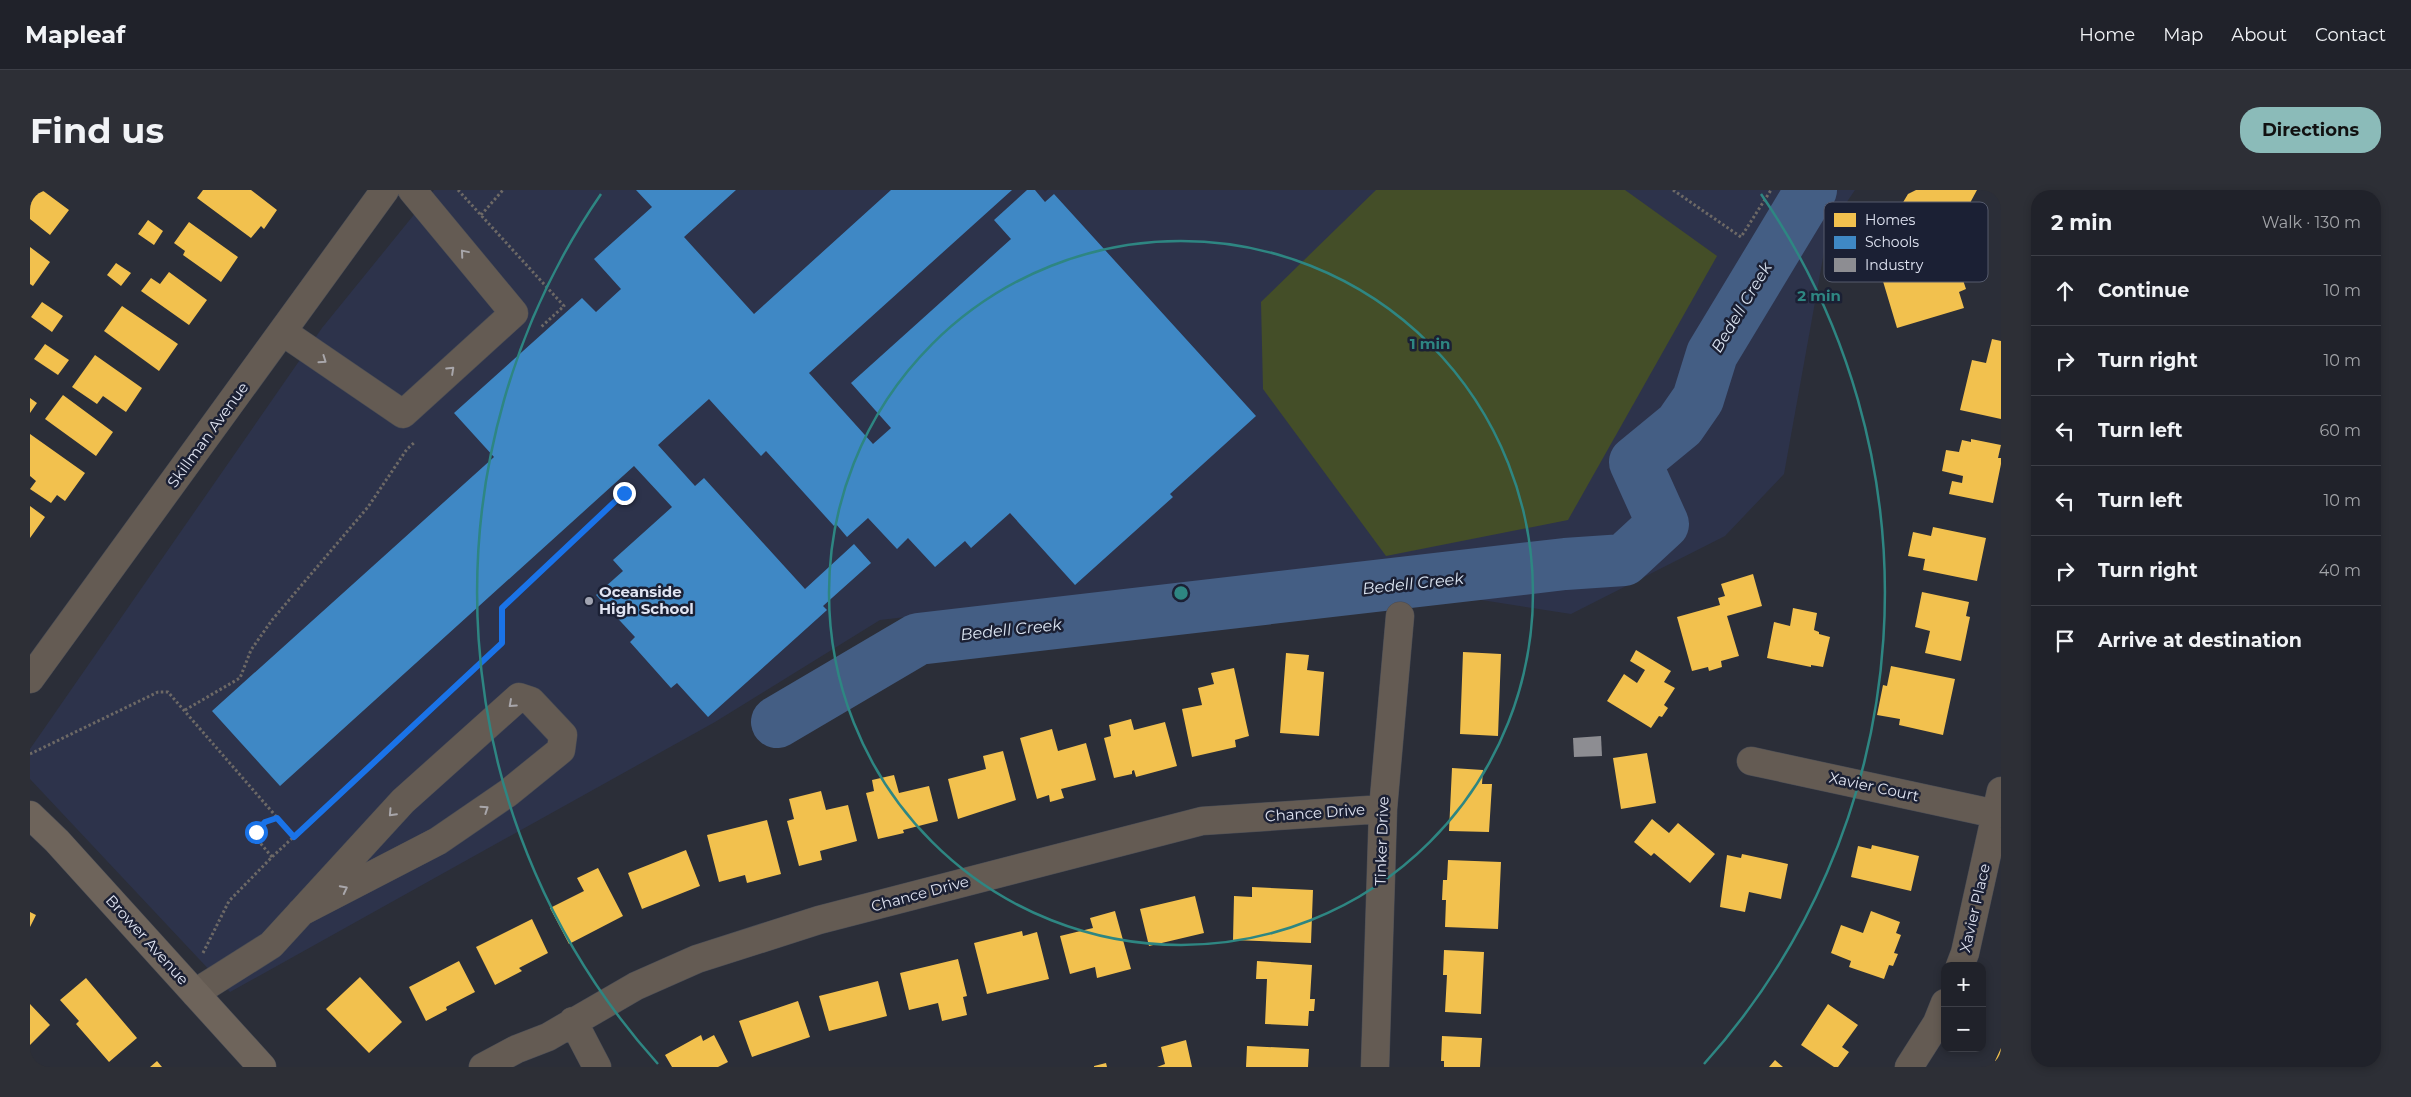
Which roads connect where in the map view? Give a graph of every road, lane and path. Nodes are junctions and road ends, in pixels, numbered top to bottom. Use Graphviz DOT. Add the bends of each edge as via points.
graph roads {
  1 [pos="386,190"];
  2 [pos="412,190"];
  3 [pos="458,190"];
  4 [pos="503,190"];
  5 [pos="1673,190"];
  6 [pos="1771,190"];
  7 [pos="481,215"];
  8 [pos="564,306"];
  9 [pos="283,332"];
  10 [pos="407,449"];
  11 [pos="624,493"];
  12 [pos="1400,616"];
  13 [pos="30,679"];
  14 [pos="185,710"];
  15 [pos="30,754"];
  16 [pos="1751,761"];
  17 [pos="1999,803"];
  18 [pos="1383,809"];
  19 [pos="30,815"];
  20 [pos="277,818"];
  21 [pos="294,837"];
  22 [pos="272,857"];
  23 [pos="301,912"];
  24 [pos="202,954"];
  25 [pos="1962,962"];
  26 [pos="195,993"];
  27 [pos="1943,1007"];
  28 [pos="573,1021"];
  29 [pos="262,1067"];
  30 [pos="482,1067"];
  31 [pos="597,1067"];
  32 [pos="1375,1067"];
  33 [pos="1909,1067"];
  1 -- 9 [label="street, Skillman Avenue"];
  9 -- 2 [label="street, one-way" via="403,414 514,313"];
  3 -- 7 [label="path"];
  4 -- 7 [label="path"];
  5 -- 6 [label="path" via="1741,237"];
  7 -- 8 [label="path"];
  9 -- 13 [label="street, Skillman Avenue"];
  10 -- 14 [label="path" via="368,508 272,620 251,650 240,678"];
  11 -- 21 [label="path" via="502,608 502,643"];
  12 -- 18 [label="street, Tinker Drive"];
  14 -- 15 [label="path" via="168,692 158,692"];
  14 -- 20 [label="path"];
  16 -- 17 [label="street, Xavier Court"];
  17 -- 25 [label="street, Xavier Place"];
  18 -- 28 [label="street, Chance Drive" via="1202,821 829,917 696,959 636,986"];
  18 -- 32 [label="street, Tinker Drive"];
  19 -- 26 [label="main road, Brower Avenue"];
  20 -- 21 [label="path"];
  20 -- 22 [label="path" via="265,822 256,832 260,845"];
  21 -- 22 [label="path"];
  22 -- 24 [label="path" via="229,901"];
  23 -- 23 [label="street, one-way" via="438,841 508,793 561,750 562,735 531,701 519,697 403,801"];
  23 -- 26 [label="street" via="271,945"];
  26 -- 29 [label="main road, Brower Avenue"];
  27 -- 33 [label="street"];
  28 -- 30 [label="street, Chance Drive" via="548,1037"];
  28 -- 31 [label="street"];
}
